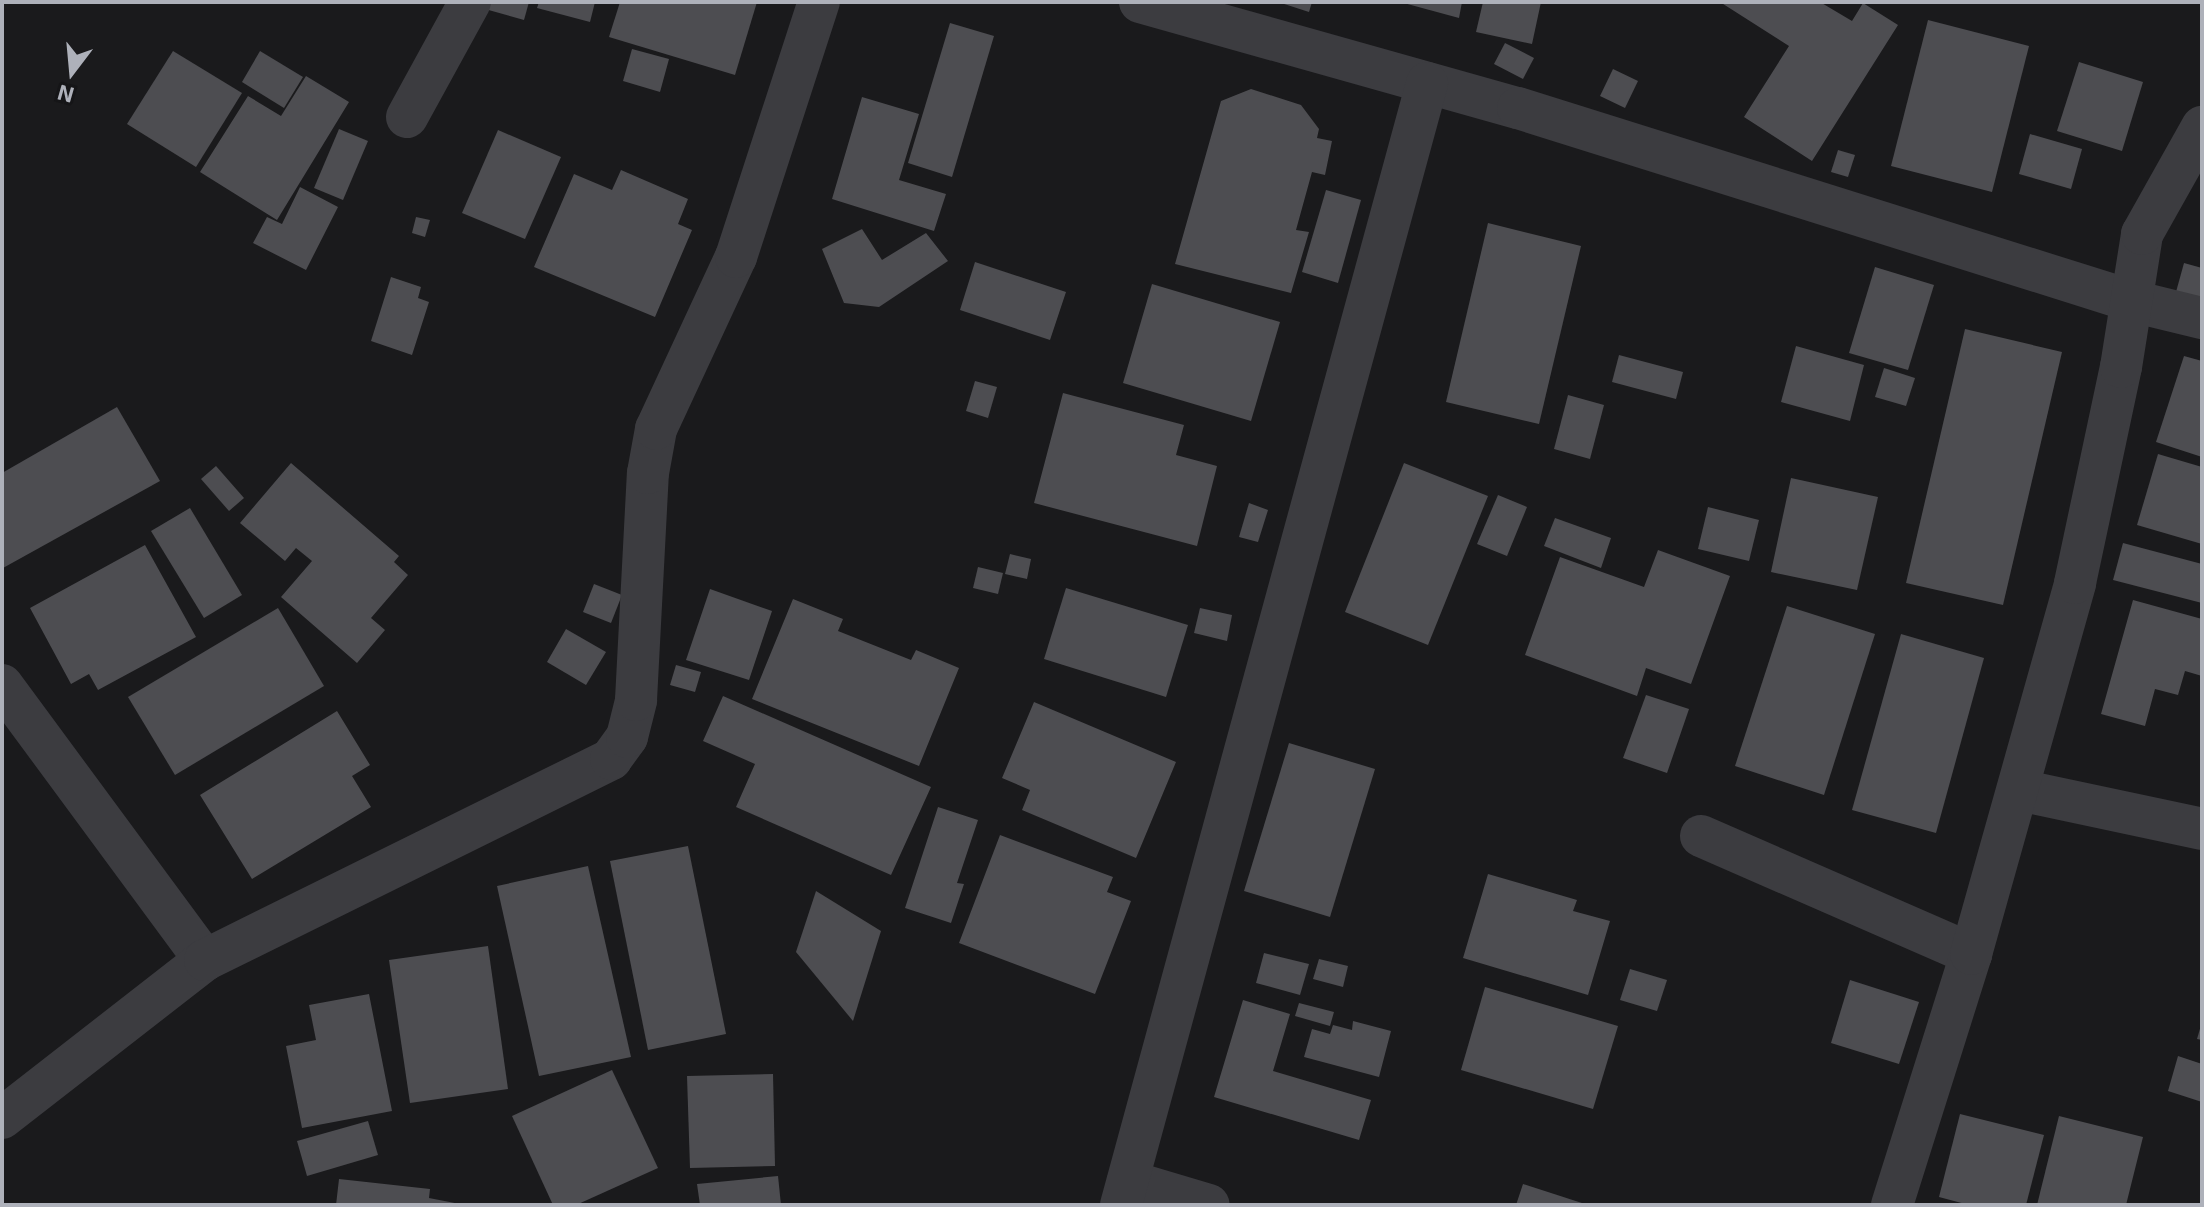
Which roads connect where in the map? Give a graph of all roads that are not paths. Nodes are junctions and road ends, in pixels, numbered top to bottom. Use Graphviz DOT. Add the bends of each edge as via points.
graph roads {
  1 [pos="470,2"];
  2 [pos="819,2"];
  3 [pos="1140,2"];
  4 [pos="1427,83"];
  5 [pos="407,117"];
  6 [pos="2202,127"];
  7 [pos="2132,301"];
  8 [pos="2202,318"];
  9 [pos="2,685"];
  10 [pos="2019,790"];
  11 [pos="2202,829"];
  12 [pos="1701,836"];
  13 [pos="1971,954"];
  14 [pos="205,960"];
  15 [pos="2,1118"];
  16 [pos="1125,1193"];
  17 [pos="1209,1205"];
  18 [pos="1892,1205"];
  1 -- 5 [label="street"];
  2 -- 14 [label="street" via="736,257 656,429 648,473 636,700 627,737 611,759"];
  3 -- 4 [label="street"];
  4 -- 7 [label="street"];
  4 -- 16 [label="street"];
  6 -- 7 [label="street" via="2142,234"];
  7 -- 8 [label="street"];
  7 -- 10 [label="street" via="2075,583"];
  9 -- 14 [label="street"];
  10 -- 11 [label="street"];
  10 -- 13 [label="street"];
  12 -- 13 [label="street"];
  13 -- 18 [label="street"];
  14 -- 15 [label="street"];
  16 -- 17 [label="street"];
}
